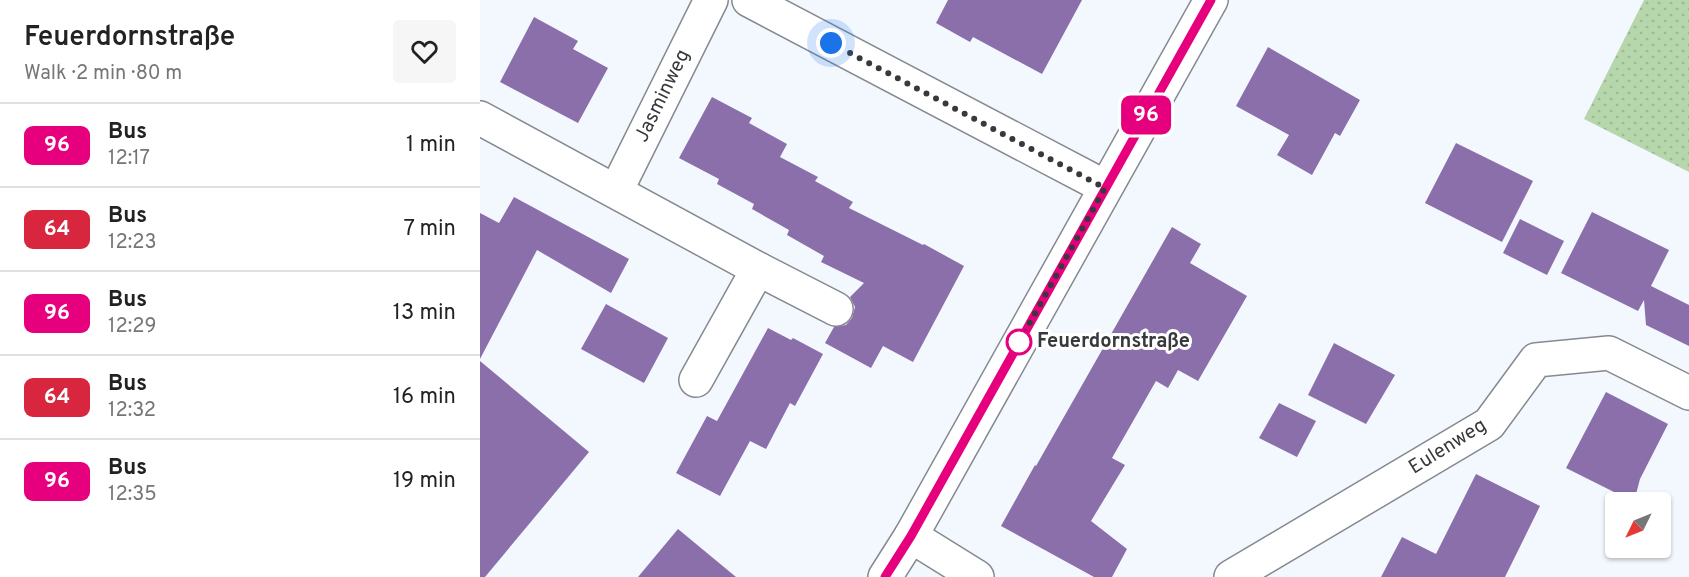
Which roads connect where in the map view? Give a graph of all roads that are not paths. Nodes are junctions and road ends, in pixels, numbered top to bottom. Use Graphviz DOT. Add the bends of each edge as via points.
graph roads {
  1 [pos="711,0"];
  2 [pos="749,0"];
  3 [pos="1211,0"];
  4 [pos="480,118"];
  5 [pos="1105,188"];
  6 [pos="616,191"];
  7 [pos="758,269"];
  8 [pos="836,309"];
  9 [pos="696,380"];
  10 [pos="1689,393"];
  11 [pos="911,536"];
  12 [pos="885,577"];
  13 [pos="977,577"];
  14 [pos="1232,577"];
  1 -- 6 [label="street, Jasminweg"];
  2 -- 5 [label="street"];
  3 -- 5 [label="street"];
  4 -- 6 [label="street"];
  5 -- 11 [label="street"];
  6 -- 7 [label="street"];
  7 -- 8 [label="street"];
  7 -- 9 [label="street"];
  10 -- 14 [label="street, Eulenweg" via="1609,354 1536,360 1489,424"];
  11 -- 12 [label="street"];
  11 -- 13 [label="street"];
}
